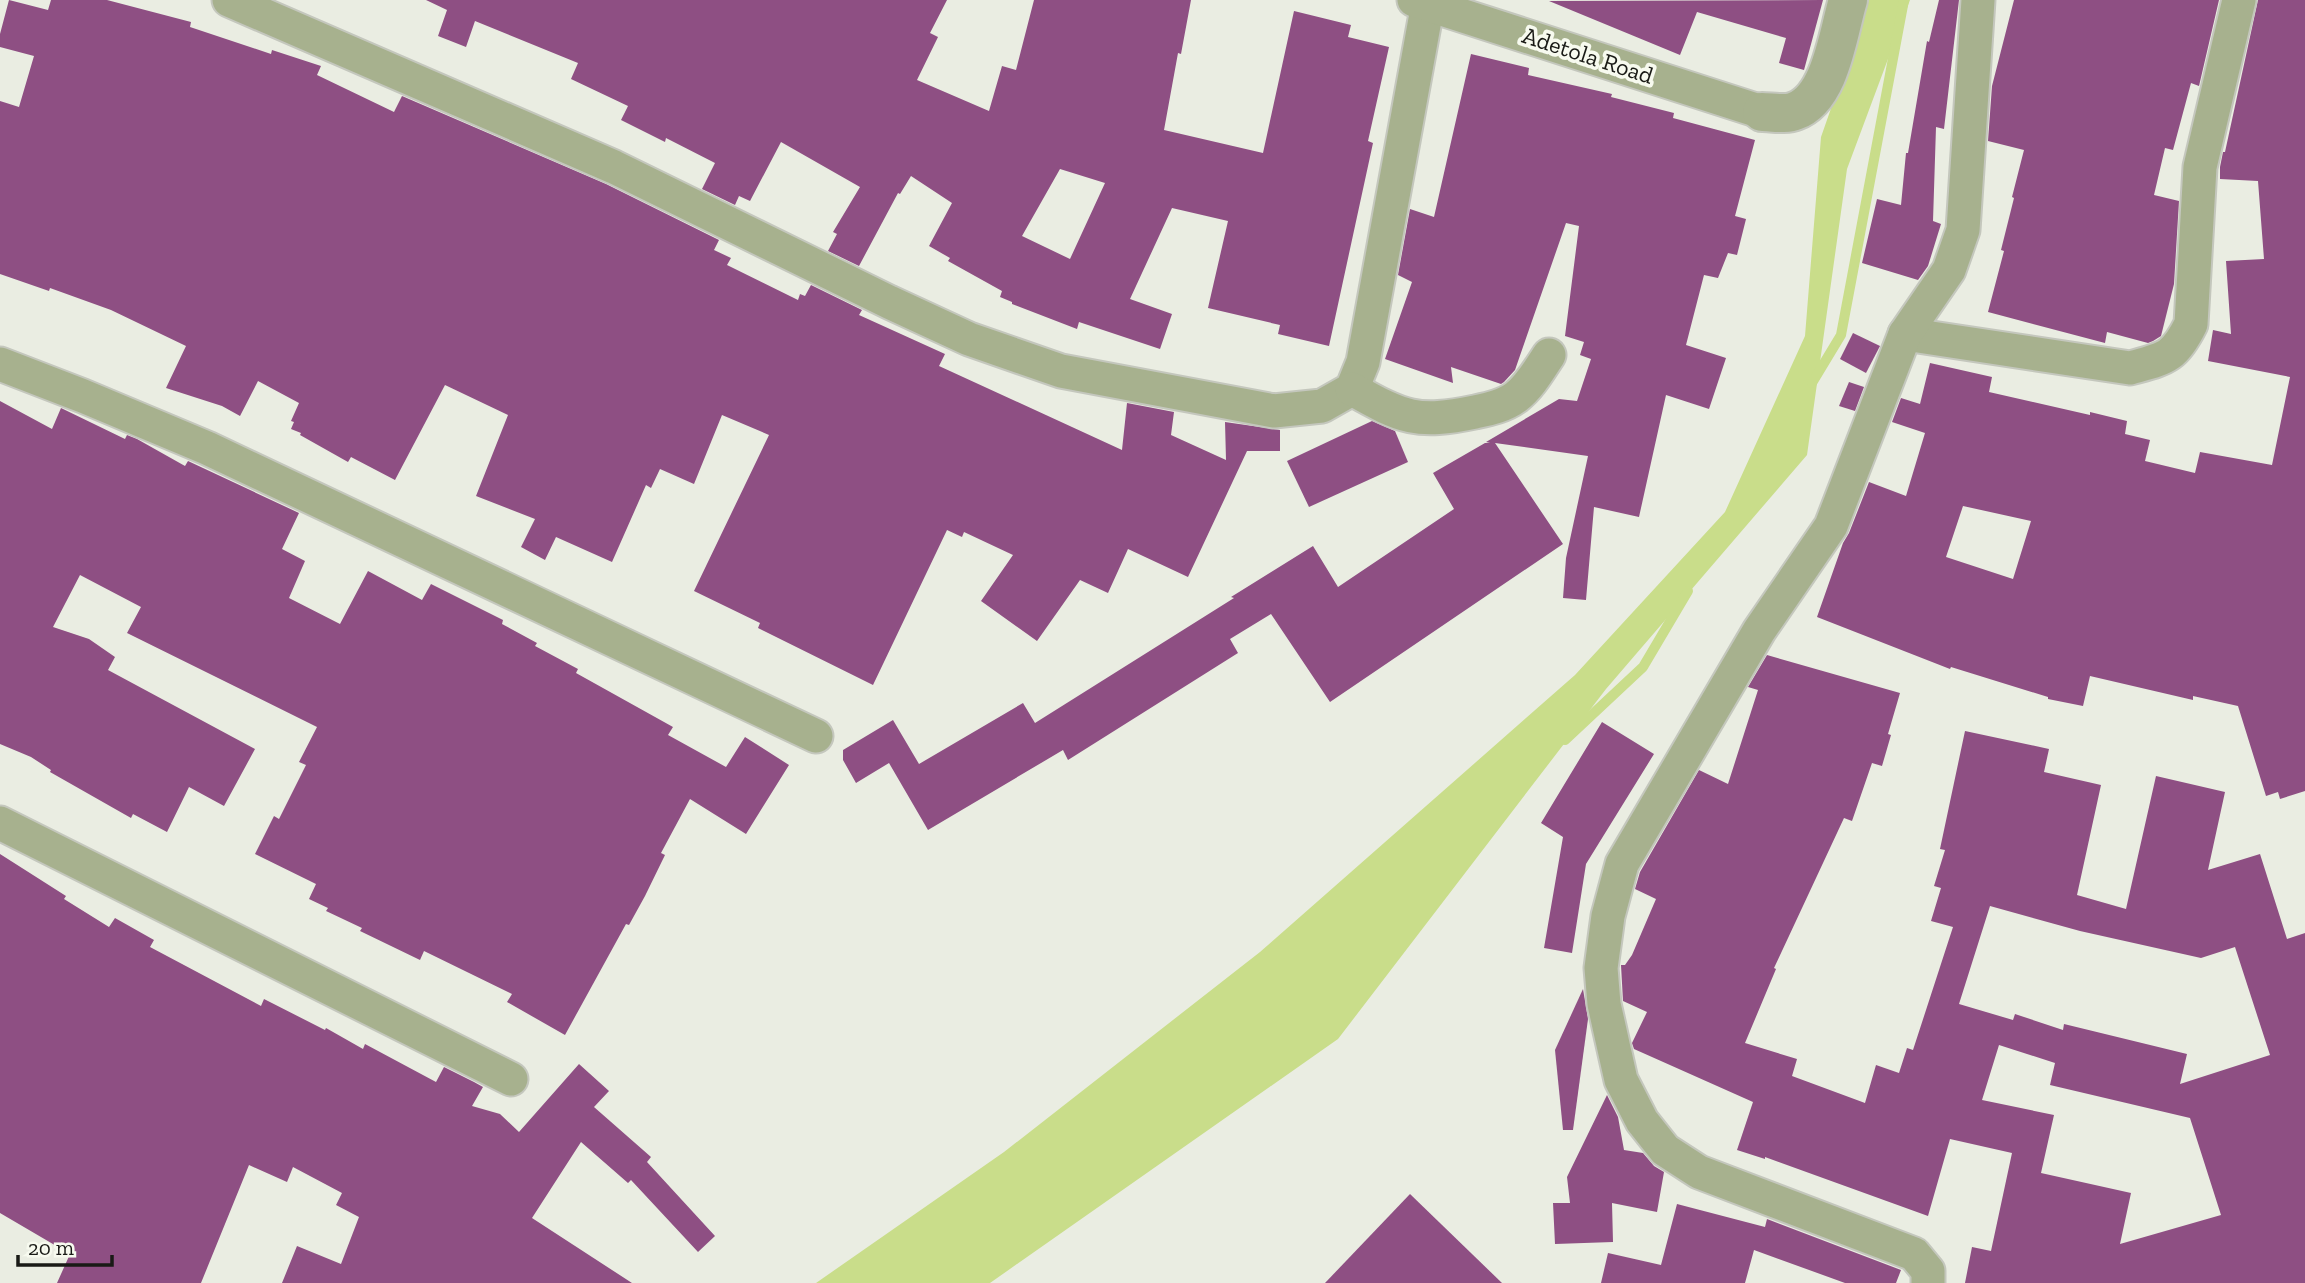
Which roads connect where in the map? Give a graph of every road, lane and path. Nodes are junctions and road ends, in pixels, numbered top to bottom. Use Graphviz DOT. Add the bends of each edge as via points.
graph roads {
  1 [pos="229,0"];
  2 [pos="1848,0"];
  3 [pos="1978,0"];
  4 [pos="2239,0"];
  5 [pos="1421,2"];
  6 [pos="1762,112"];
  7 [pos="1905,334"];
  8 [pos="1549,355"];
  9 [pos="0,364"];
  10 [pos="1352,389"];
  11 [pos="816,736"];
  12 [pos="0,823"];
  13 [pos="511,1079"];
  14 [pos="1928,1283"];
  1 -- 10 [label="street" via="614,167 969,339 1061,371 1274,411 1322,406"];
  2 -- 6 [label="street" via="1827,75 1816,97 1794,112"];
  3 -- 7 [label="street" via="1963,230 1949,270"];
  4 -- 7 [label="street" via="2200,167 2191,324 2180,347 2160,360 2130,368"];
  5 -- 6 [label="street, Adetola Road"];
  5 -- 10 [label="street" via="1363,362"];
  7 -- 14 [label="street" via="1831,526 1759,632 1622,864 1601,968 1621,1080 1642,1121 1665,1150 1699,1172 1914,1254 1928,1270"];
  8 -- 10 [label="street" via="1514,399 1495,408 1443,418 1415,418"];
  9 -- 11 [label="street" via="207,448"];
  12 -- 13 [label="street"];
}
